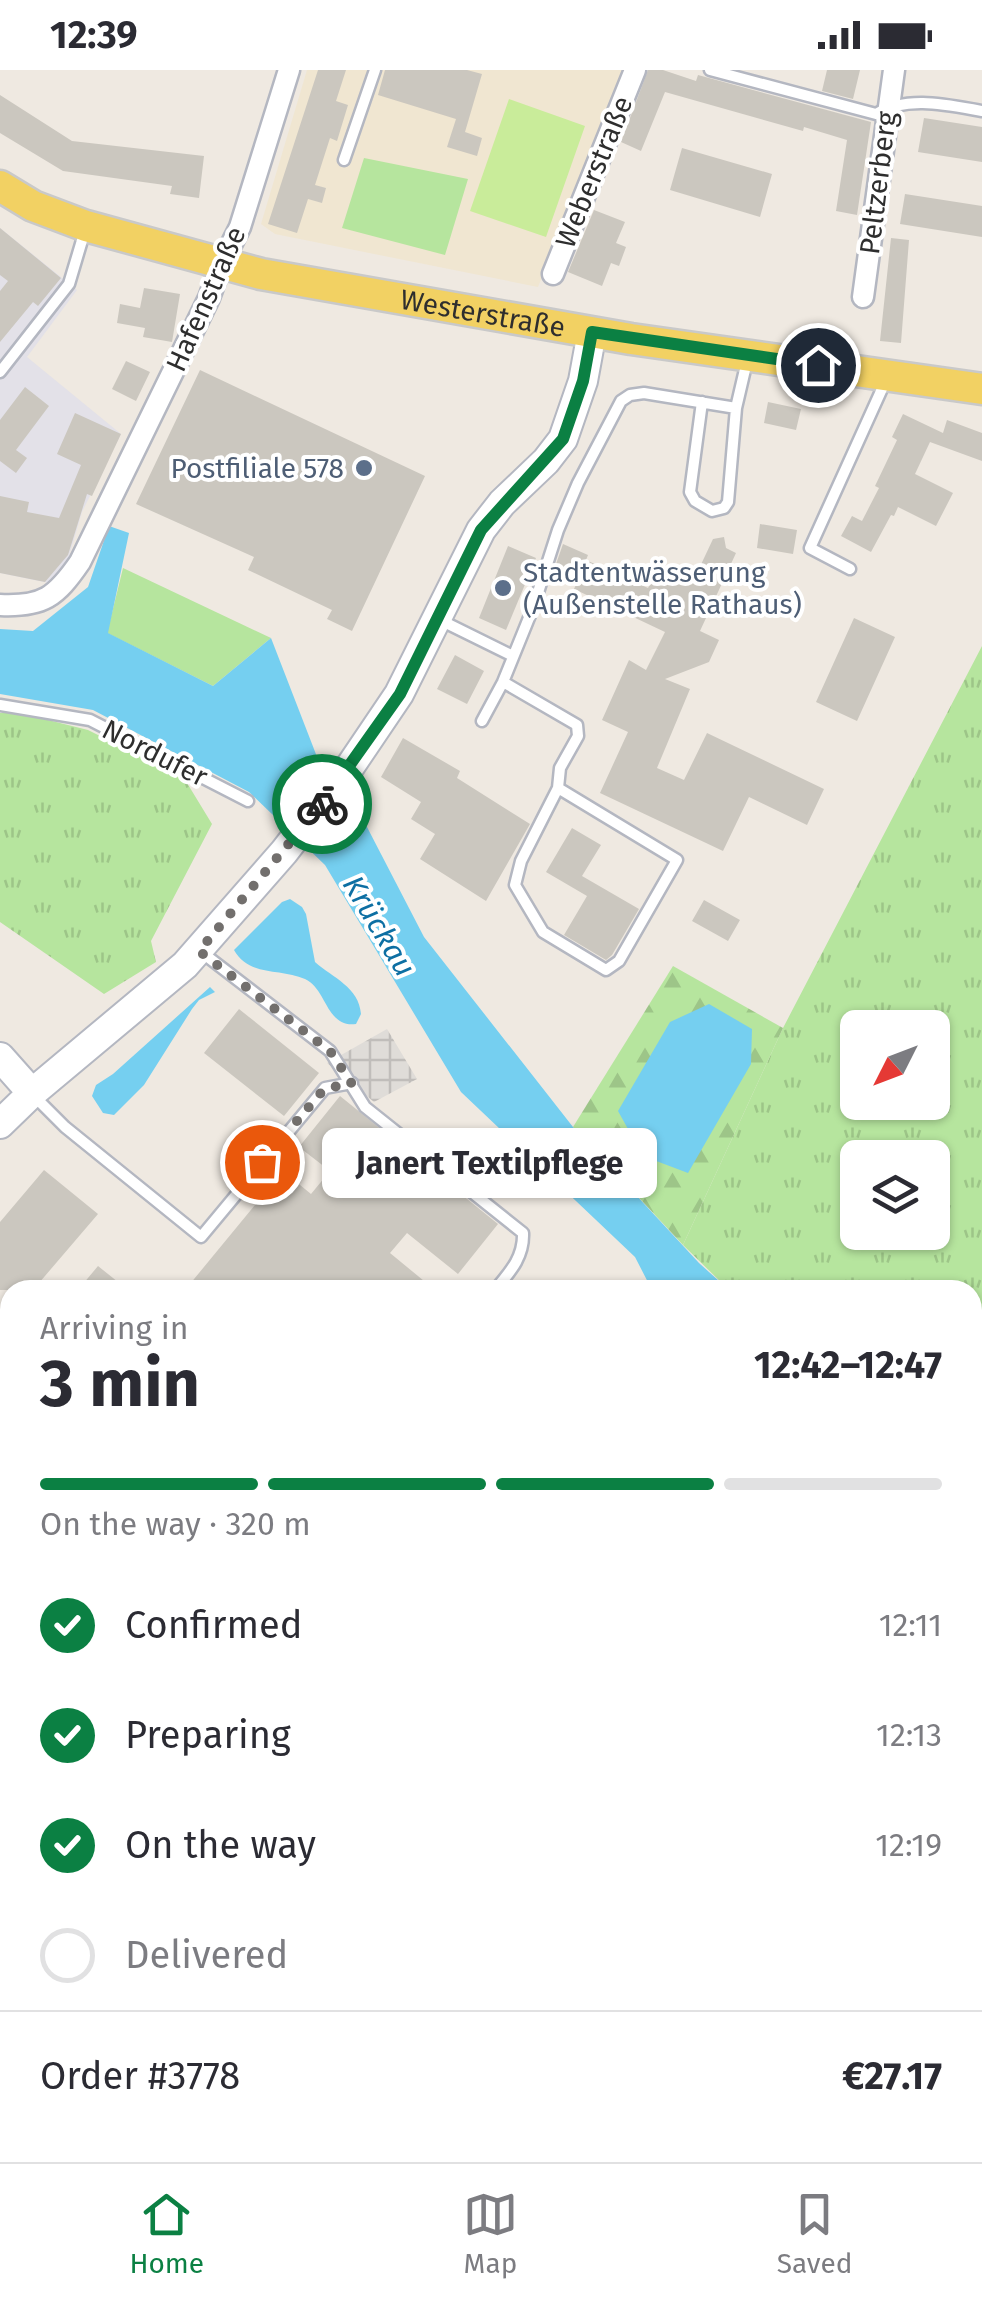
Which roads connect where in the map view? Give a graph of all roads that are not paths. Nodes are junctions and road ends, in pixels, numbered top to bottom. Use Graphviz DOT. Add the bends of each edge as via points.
graph roads {
  1 [pos="289,70"];
  2 [pos="375,70"];
  3 [pos="635,70"];
  4 [pos="710,70"];
  5 [pos="894,70"];
  6 [pos="888,106"];
  7 [pos="982,111"];
  8 [pos="344,160"];
  9 [pos="0,186"];
  10 [pos="86,226"];
  11 [pos="221,265"];
  12 [pos="553,274"];
  13 [pos="863,297"];
  14 [pos="592,332"];
  15 [pos="748,355"];
  16 [pos="0,372"];
  17 [pos="889,374"];
  18 [pos="982,389"];
  19 [pos="702,402"];
  20 [pos="736,408"];
  21 [pos="850,570"];
  22 [pos="0,605"];
  23 [pos="436,618"];
  24 [pos="513,656"];
  25 [pos="502,682"];
  26 [pos="0,705"];
  27 [pos="482,721"];
  28 [pos="558,788"];
  29 [pos="248,801"];
  30 [pos="199,951"];
  31 [pos="0,1057"];
  32 [pos="352,1084"];
  33 [pos="32,1093"];
  34 [pos="0,1124"];
  35 [pos="503,1280"];
  1 -- 11 [label="street, Hafenstraße" via="240,227"];
  2 -- 8 [label="lane"];
  3 -- 12 [label="street, Weberstraße"];
  4 -- 6 [label="lane" via="876,114"];
  5 -- 6 [label="street, Peltzerberg"];
  6 -- 7 [label="lane" via="936,102"];
  6 -- 13 [label="street, Peltzerberg"];
  9 -- 10 [label="main road, Westerstraße"];
  10 -- 11 [label="main road, Westerstraße"];
  10 -- 16 [label="lane" via="69,284"];
  11 -- 14 [label="main road, Westerstraße"];
  11 -- 22 [label="street, Hafenstraße" via="80,562 52,596 32,605"];
  14 -- 15 [label="main road, Westerstraße"];
  14 -- 23 [label="street" via="563,439 481,530"];
  15 -- 17 [label="main road, Westerstraße"];
  15 -- 20 [label="lane"];
  17 -- 18 [label="main road, Westerstraße"];
  17 -- 21 [label="lane" via="810,548"];
  19 -- 20 [label="lane"];
  19 -- 20 [label="lane" via="690,492 712,511 728,502"];
  19 -- 24 [label="lane" via="644,393 621,400 564,514"];
  23 -- 24 [label="lane"];
  23 -- 30 [label="street" via="400,694 349,768"];
  24 -- 25 [label="lane"];
  25 -- 27 [label="lane"];
  25 -- 28 [label="lane" via="577,726"];
  26 -- 29 [label="lane, Nordufer" via="90,720"];
  28 -- 28 [label="lane" via="678,860 619,962 606,970 543,932 515,884"];
  30 -- 32 [label="lane" via="330,1051"];
  30 -- 33 [label="street"];
  31 -- 33 [label="street"];
  32 -- 33 [label="lane" via="325,1088 201,1237"];
  32 -- 35 [label="lane" via="365,1107 524,1233 524,1247"];
  33 -- 34 [label="street"];
}
